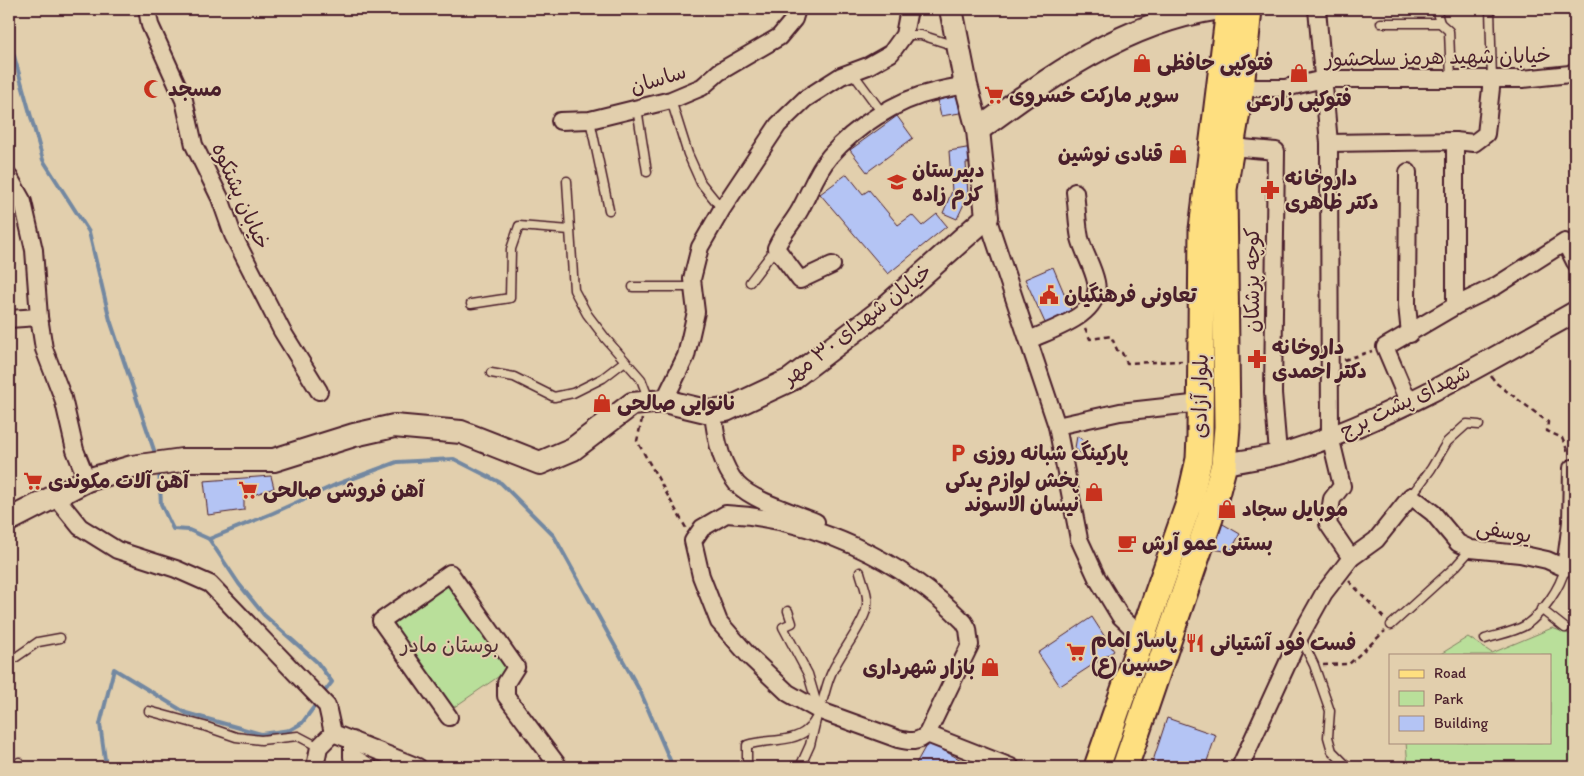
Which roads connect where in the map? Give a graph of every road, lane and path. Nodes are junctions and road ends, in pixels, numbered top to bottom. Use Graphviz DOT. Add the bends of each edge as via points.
graph roads {
  1 [pos="147,9"];
  2 [pos="796,9"];
  3 [pos="908,9"];
  4 [pos="951,9"];
  5 [pos="1214,9"];
  6 [pos="1228,9"];
  7 [pos="1249,9"];
  8 [pos="1317,9"];
  9 [pos="1436,9"];
  10 [pos="1490,9"];
  11 [pos="1381,23"];
  12 [pos="1440,23"];
  13 [pos="904,34"];
  14 [pos="957,42"];
  15 [pos="1575,71"];
  16 [pos="852,72"];
  17 [pos="1492,78"];
  18 [pos="1324,79"];
  19 [pos="1450,79"];
  20 [pos="966,86"];
  21 [pos="1241,88"];
  22 [pos="671,100"];
  23 [pos="638,108"];
  24 [pos="883,114"];
  25 [pos="590,120"];
  26 [pos="560,121"];
  27 [pos="978,130"];
  28 [pos="1455,141"];
  29 [pos="1329,143"];
  30 [pos="1231,147"];
  31 [pos="647,172"];
  32 [pos="1408,172"];
  33 [pos="9,177"];
  34 [pos="567,182"];
  35 [pos="1075,192"];
  36 [pos="722,209"];
  37 [pos="610,210"];
  38 [pos="987,217"];
  39 [pos="570,230"];
  40 [pos="776,248"];
  41 [pos="1575,262"];
  42 [pos="832,265"];
  43 [pos="750,282"];
  44 [pos="633,287"];
  45 [pos="693,287"];
  46 [pos="471,304"];
  47 [pos="1455,306"];
  48 [pos="1575,312"];
  49 [pos="1078,316"];
  50 [pos="39,317"];
  51 [pos="9,319"];
  52 [pos="1410,334"];
  53 [pos="1029,340"];
  54 [pos="1385,347"];
  55 [pos="625,361"];
  56 [pos="1201,361"];
  57 [pos="1330,361"];
  58 [pos="1483,363"];
  59 [pos="491,373"];
  60 [pos="320,391"];
  61 [pos="653,402"];
  62 [pos="1408,402"];
  63 [pos="1202,404"];
  64 [pos="712,412"];
  65 [pos="1478,424"];
  66 [pos="1056,426"];
  67 [pos="1330,436"];
  68 [pos="1278,454"];
  69 [pos="1199,459"];
  70 [pos="1224,464"];
  71 [pos="1572,468"];
  72 [pos="87,480"];
  73 [pos="55,496"];
  74 [pos="1411,496"];
  75 [pos="9,520"];
  76 [pos="693,541"];
  77 [pos="862,541"];
  78 [pos="1470,549"];
  79 [pos="879,552"];
  80 [pos="1351,558"];
  81 [pos="1565,568"];
  82 [pos="1340,571"];
  83 [pos="860,572"];
  84 [pos="1541,609"];
  85 [pos="788,611"];
  86 [pos="966,622"];
  87 [pos="1391,625"];
  88 [pos="1565,628"];
  89 [pos="1300,636"];
  90 [pos="1142,637"];
  91 [pos="60,638"];
  92 [pos="1485,639"];
  93 [pos="9,662"];
  94 [pos="1314,665"];
  95 [pos="149,711"];
  96 [pos="818,712"];
  97 [pos="449,717"];
  98 [pos="333,733"];
  99 [pos="927,734"];
  100 [pos="352,740"];
  101 [pos="319,747"];
  102 [pos="315,767"];
  103 [pos="369,767"];
  104 [pos="418,767"];
  105 [pos="559,767"];
  106 [pos="747,767"];
  107 [pos="800,767"];
  108 [pos="1011,767"];
  109 [pos="1097,767"];
  110 [pos="1125,767"];
  111 [pos="1240,767"];
  112 [pos="1348,767"];
  1 -- 60 [label="street, خیابان پشتکوه" via="150,25 184,100 194,145 220,198 232,235 282,331"];
  2 -- 22 [label="street, ساسان" via="794,19 779,37 719,72 702,88"];
  3 -- 13 [label="street"];
  4 -- 14 [label="main road"];
  5 -- 27 [label="main road" via="1149,27 1102,46"];
  6 -- 56 [label="main road, بلوار آزادی" via="1202,229"];
  7 -- 21 [label="main road, بلوار آزادی"];
  8 -- 18 [label="street"];
  9 -- 12 [label="lane"];
  10 -- 17 [label="lane"];
  11 -- 12 [label="lane"];
  12 -- 19 [label="lane" via="1449,31"];
  13 -- 14 [label="lane" via="921,35 946,43"];
  13 -- 16 [label="street" via="891,53"];
  14 -- 20 [label="main road"];
  15 -- 17 [label="street, خیابان شهید هرمز سلحشور" via="1532,78"];
  16 -- 24 [label="lane"];
  16 -- 36 [label="street" via="805,99 778,125"];
  17 -- 19 [label="street, خیابان شهید هرمز سلحشور"];
  17 -- 28 [label="street" via="1486,134 1474,143"];
  18 -- 19 [label="street, خیابان شهید هرمز سلحشور"];
  18 -- 21 [label="street, خیابان شهید هرمز سلحشور" via="1285,88"];
  18 -- 29 [label="street"];
  20 -- 24 [label="street" via="931,92"];
  20 -- 27 [label="main road"];
  21 -- 30 [label="main road, بلوار آزادی"];
  22 -- 23 [label="street, ساسان"];
  22 -- 36 [label="lane" via="701,183"];
  23 -- 25 [label="street, ساسان"];
  23 -- 31 [label="lane"];
  24 -- 40 [label="street" via="855,132 830,156 811,184 802,207 783,231"];
  25 -- 26 [label="street, ساسان"];
  25 -- 37 [label="lane"];
  27 -- 38 [label="main road"];
  28 -- 29 [label="street"];
  28 -- 47 [label="street"];
  29 -- 57 [label="street"];
  30 -- 68 [label="street, کوچه پزشکان" via="1276,151 1273,393"];
  30 -- 70 [label="main road, بلوار آزادی" via="1224,189 1227,427"];
  32 -- 52 [label="street" via="1407,305"];
  33 -- 50 [label="street" via="23,202 34,250"];
  34 -- 39 [label="lane"];
  35 -- 49 [label="street" via="1080,238 1096,282 1097,295 1088,310"];
  36 -- 45 [label="street" via="700,247"];
  38 -- 53 [label="street"];
  38 -- 64 [label="main road, خیابان شهدای ۳۰ مهر" via="886,308 790,380 726,410"];
  39 -- 46 [label="lane" via="518,226 511,249 510,298"];
  39 -- 55 [label="lane" via="574,290 587,314"];
  40 -- 42 [label="street" via="800,280"];
  40 -- 43 [label="lane"];
  41 -- 47 [label="street" via="1565,242 1496,286"];
  44 -- 45 [label="lane"];
  45 -- 61 [label="street" via="696,312 686,356"];
  47 -- 52 [label="street"];
  48 -- 58 [label="street, شهدای پشت برج"];
  49 -- 53 [label="street"];
  49 -- 56 [label="path" via="1090,339 1111,336 1126,363"];
  50 -- 51 [label="street"];
  50 -- 72 [label="street" via="44,349 63,398 75,450"];
  52 -- 54 [label="street"];
  53 -- 66 [label="street"];
  54 -- 57 [label="path" via="1350,360"];
  54 -- 62 [label="street"];
  55 -- 59 [label="lane" via="603,378 573,393 554,397 514,377"];
  55 -- 61 [label="lane" via="641,379"];
  56 -- 63 [label="main road, بلوار آزادی"];
  57 -- 67 [label="street"];
  58 -- 62 [label="street, شهدای پشت برج"];
  58 -- 71 [label="path" via="1496,383 1548,422 1547,431 1562,438"];
  61 -- 64 [label="main road, خیابان شهدای ۳۰ مهر"];
  61 -- 72 [label="main road" via="632,404 573,449 540,463 461,432 394,426 274,460 182,460 132,467"];
  61 -- 76 [label="path" via="637,441"];
  62 -- 67 [label="street, شهدای پشت برج"];
  63 -- 66 [label="street" via="1120,412"];
  63 -- 69 [label="main road, بلوار آزادی"];
  64 -- 77 [label="street" via="722,456 737,484 783,510"];
  65 -- 74 [label="lane" via="1467,424 1447,442"];
  66 -- 90 [label="street" via="1079,539 1120,616"];
  67 -- 68 [label="street, شهدای پشت برج"];
  67 -- 80 [label="street" via="1342,486 1332,500 1328,524"];
  68 -- 70 [label="street, شهدای پشت برج"];
  69 -- 70 [label="main road"];
  69 -- 90 [label="main road, بلوار آزادی" via="1189,503"];
  70 -- 110 [label="main road, بلوار آزادی" via="1206,532"];
  71 -- 81 [label="street" via="1571,522"];
  72 -- 73 [label="main road"];
  73 -- 75 [label="main road"];
  73 -- 98 [label="street" via="80,526 117,550 176,568 210,584 327,706"];
  74 -- 78 [label="street, یوسفی" via="1433,513 1458,543"];
  74 -- 80 [label="street" via="1376,540"];
  76 -- 86 [label="street" via="702,528 726,514 754,515 846,541 906,576"];
  76 -- 96 [label="street" via="701,576 719,622 788,693"];
  78 -- 81 [label="street, یوسفی" via="1520,554"];
  78 -- 87 [label="lane" via="1456,566"];
  79 -- 86 [label="street" via="910,572"];
  80 -- 82 [label="street"];
  81 -- 84 [label="lane" via="1561,582"];
  82 -- 87 [label="path"];
  82 -- 89 [label="street"];
  83 -- 96 [label="lane" via="867,594 866,610 831,674"];
  84 -- 88 [label="lane"];
  84 -- 92 [label="lane" via="1525,626"];
  85 -- 96 [label="lane" via="792,623 784,627 808,674"];
  86 -- 99 [label="street" via="970,644"];
  87 -- 94 [label="path" via="1349,664"];
  89 -- 94 [label="lane"];
  89 -- 111 [label="street"];
  90 -- 109 [label="main road, بلوار آزادی"];
  91 -- 93 [label="lane" via="38,642"];
  94 -- 112 [label="lane" via="1330,711 1328,737 1332,750"];
  95 -- 101 [label="lane" via="236,737 262,740 298,736"];
  96 -- 99 [label="street" via="911,742 921,740"];
  96 -- 106 [label="lane" via="806,731 779,740 747,745"];
  96 -- 107 [label="lane" via="810,745"];
  97 -- 105 [label="street" via="381,621 450,573 516,668 506,683 506,696"];
  98 -- 100 [label="street"];
  98 -- 101 [label="street"];
  99 -- 108 [label="street"];
  100 -- 103 [label="street" via="352,757"];
  100 -- 104 [label="street"];
  101 -- 102 [label="street"];
}
